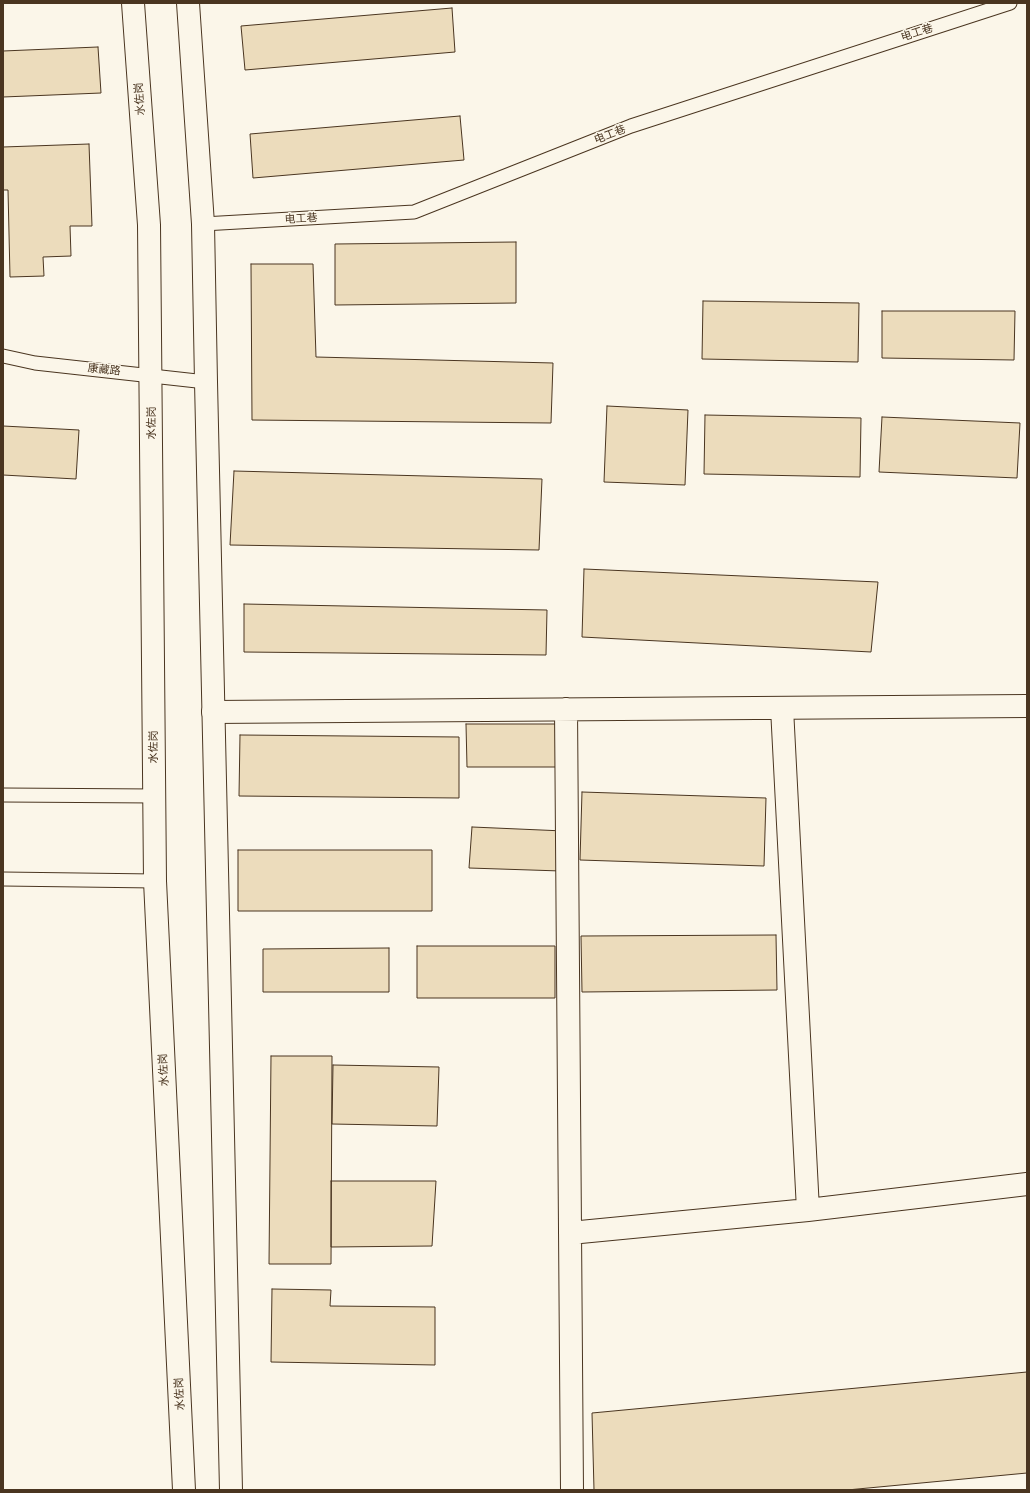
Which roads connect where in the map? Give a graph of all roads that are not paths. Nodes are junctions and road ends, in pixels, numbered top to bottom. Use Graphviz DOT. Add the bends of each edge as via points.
graph roads {
  1 [pos="133,3"];
  2 [pos="188,3"];
  3 [pos="1010,3"];
  4 [pos="203,224"];
  5 [pos="3,356"];
  6 [pos="151,375"];
  7 [pos="206,382"];
  8 [pos="1027,706"];
  9 [pos="566,708"];
  10 [pos="782,708"];
  11 [pos="213,712"];
  12 [pos="3,795"];
  13 [pos="155,796"];
  14 [pos="3,879"];
  15 [pos="155,881"];
  16 [pos="1027,1184"];
  17 [pos="808,1210"];
  18 [pos="570,1233"];
  19 [pos="184,1490"];
  20 [pos="231,1490"];
  21 [pos="572,1490"];
  1 -- 6 [label="street, 水佐岗" via="149,225"];
  2 -- 4 [label="street"];
  3 -- 4 [label="lane, 电工巷" via="631,126 414,212"];
  4 -- 7 [label="street"];
  5 -- 6 [label="lane, 康藏路" via="35,363"];
  6 -- 7 [label="lane, 康藏路"];
  6 -- 13 [label="street, 水佐岗"];
  7 -- 11 [label="street"];
  8 -- 10 [label="street"];
  9 -- 10 [label="street"];
  9 -- 11 [label="street"];
  9 -- 18 [label="street"];
  10 -- 17 [label="street"];
  11 -- 20 [label="street"];
  12 -- 13 [label="lane"];
  13 -- 15 [label="street, 水佐岗"];
  14 -- 15 [label="lane"];
  15 -- 19 [label="street, 水佐岗"];
  16 -- 17 [label="street"];
  17 -- 18 [label="street"];
  18 -- 21 [label="street"];
}
